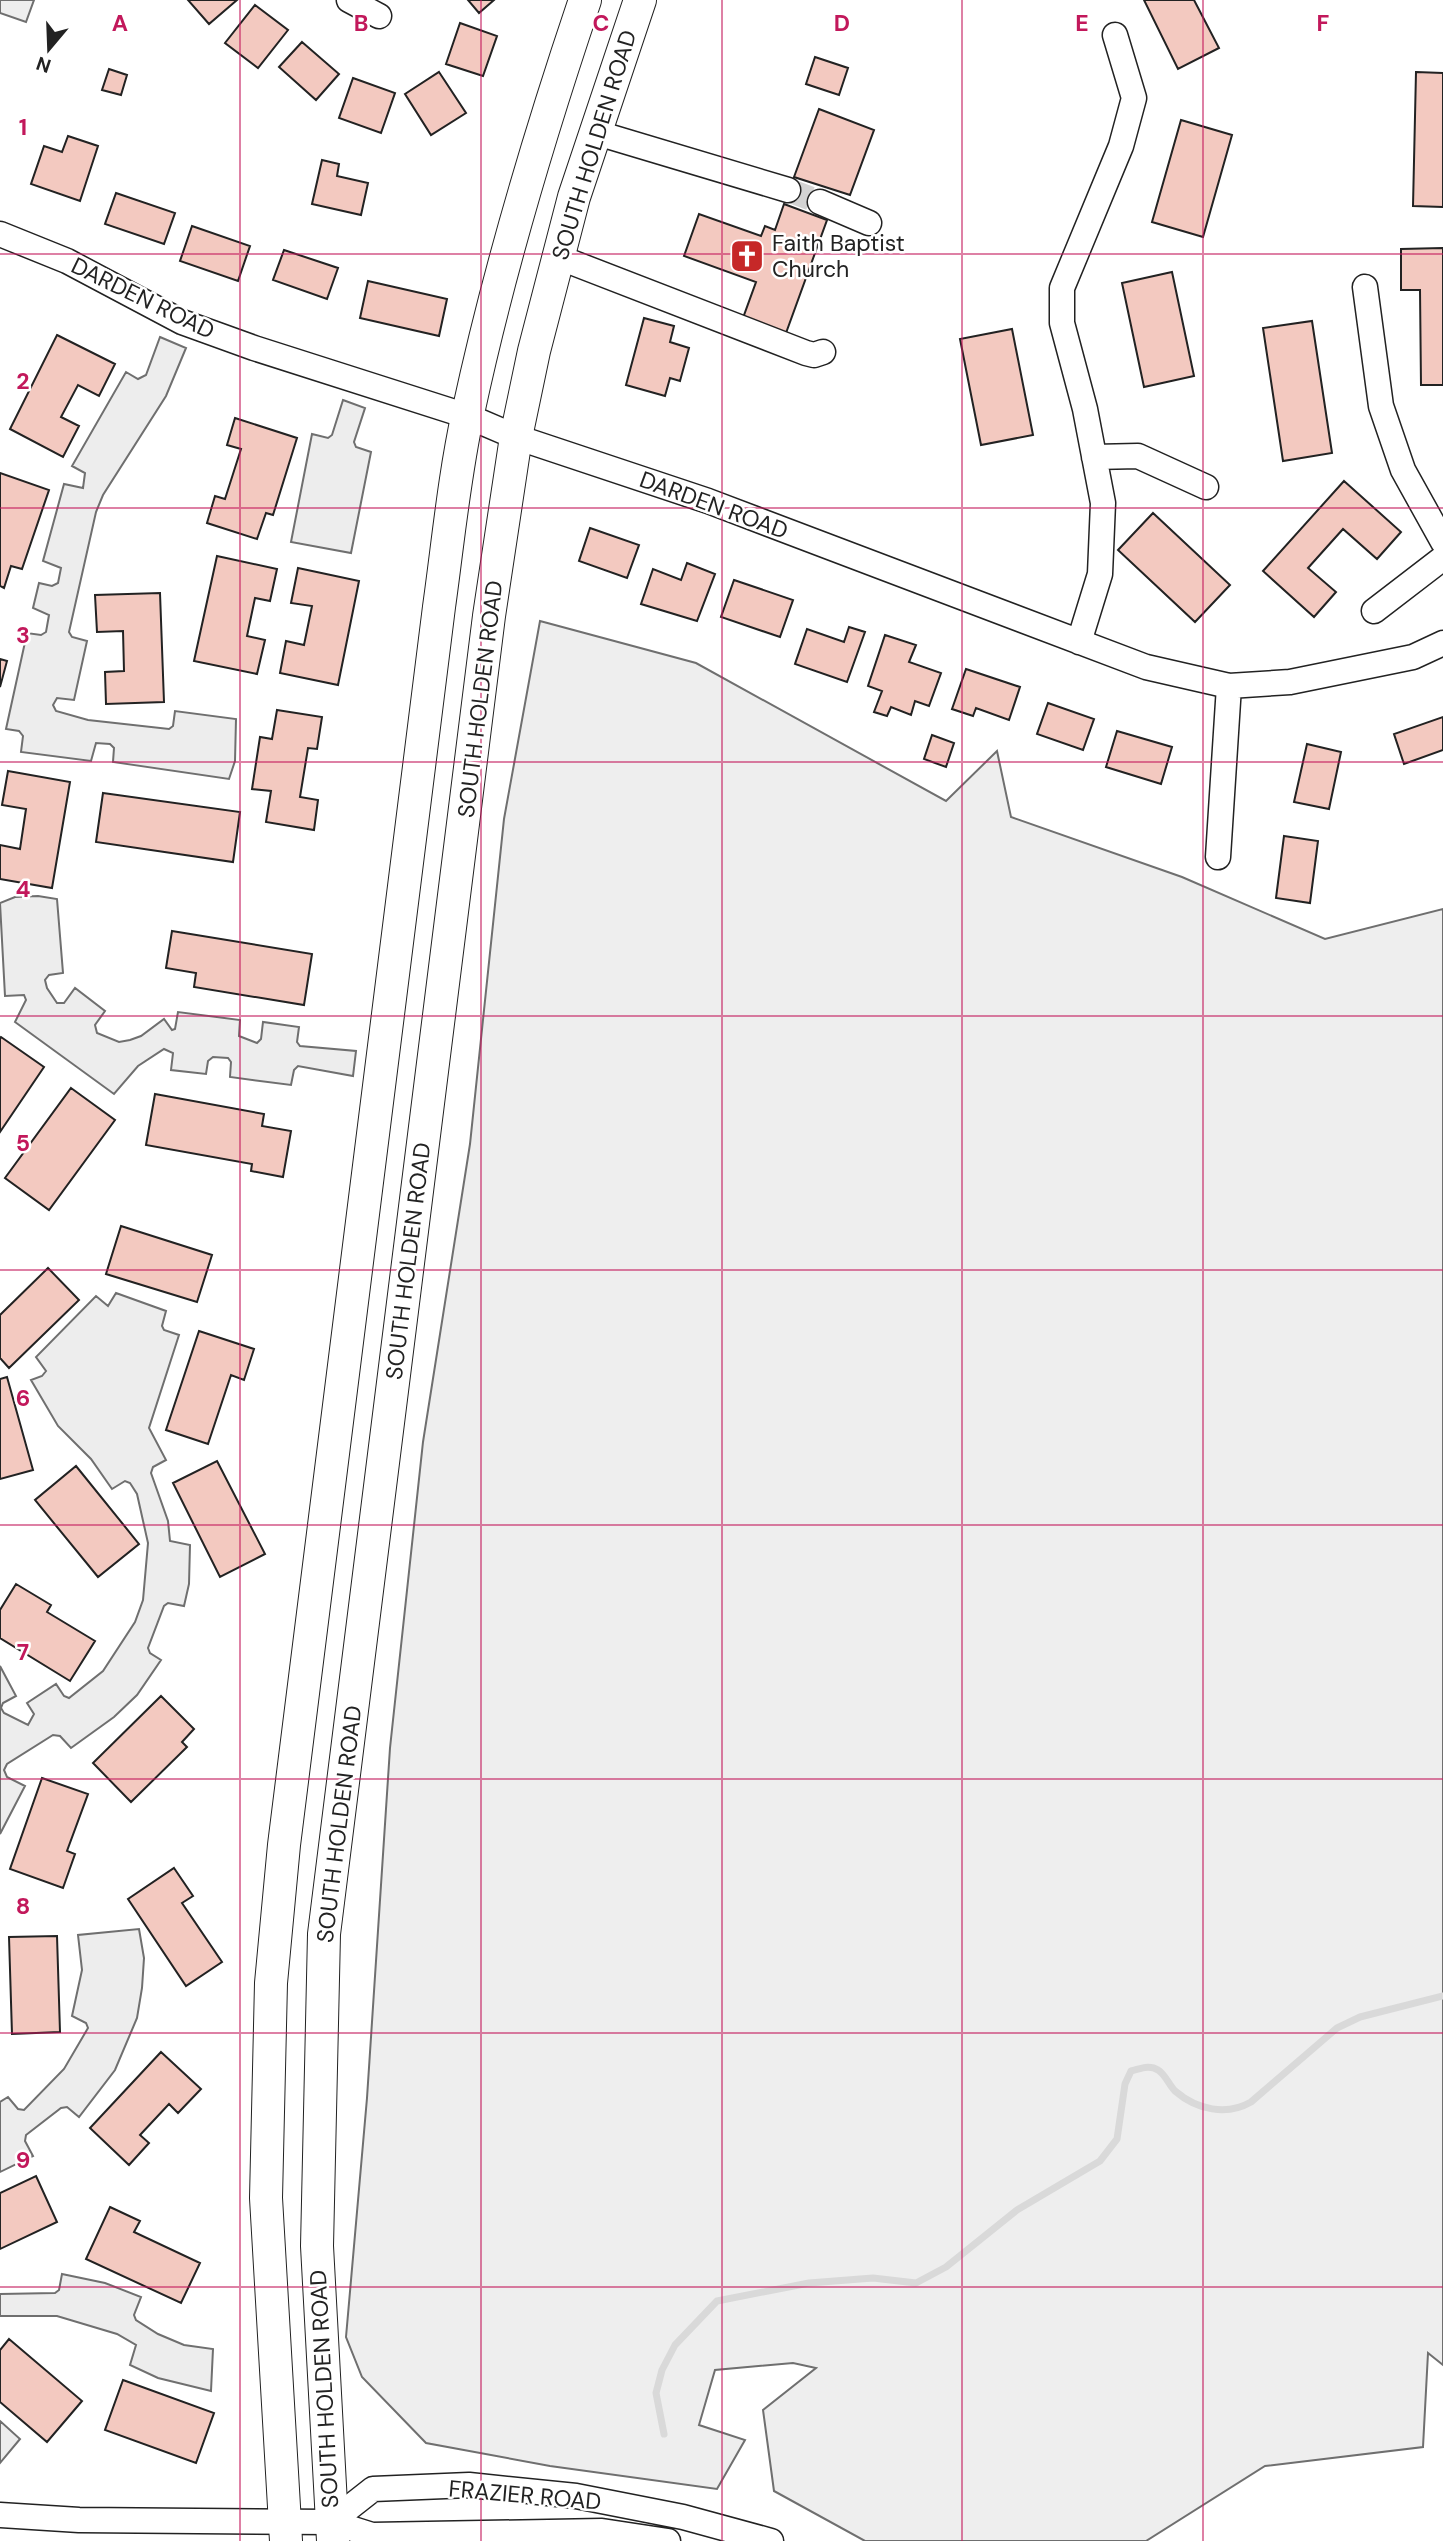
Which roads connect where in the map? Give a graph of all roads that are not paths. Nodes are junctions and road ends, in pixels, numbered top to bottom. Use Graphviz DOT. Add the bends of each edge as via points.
graph roads {
  1 [pos="349,0"];
  2 [pos="586,0"];
  3 [pos="640,0"];
  4 [pos="379,16"];
  5 [pos="1115,35"];
  6 [pos="594,132"];
  7 [pos="788,190"];
  8 [pos="820,202"];
  9 [pos="869,223"];
  10 [pos="0,234"];
  11 [pos="558,257"];
  12 [pos="1366,287"];
  13 [pos="822,352"];
  14 [pos="467,416"];
  15 [pos="516,437"];
  16 [pos="1094,457"];
  17 [pos="1206,487"];
  18 [pos="1443,542"];
  19 [pos="1443,558"];
  20 [pos="1374,611"];
  21 [pos="1079,642"];
  22 [pos="1443,643"];
  23 [pos="1229,686"];
  24 [pos="1218,857"];
  25 [pos="0,2515"];
  26 [pos="332,2531"];
  27 [pos="286,2532"];
  28 [pos="668,2541"];
  29 [pos="771,2541"];
  1 -- 4 [label="street"];
  2 -- 14 [label="main road, SOUTH HOLDEN ROAD" via="519,209"];
  3 -- 6 [label="main road, SOUTH HOLDEN ROAD"];
  5 -- 16 [label="street" via="1134,98 1121,146 1062,288 1062,323"];
  6 -- 7 [label="street"];
  6 -- 11 [label="main road, SOUTH HOLDEN ROAD"];
  8 -- 9 [label="street"];
  10 -- 14 [label="street, DARDEN ROAD" via="67,261 183,322"];
  11 -- 13 [label="street" via="806,353"];
  11 -- 15 [label="main road, SOUTH HOLDEN ROAD"];
  12 -- 18 [label="street" via="1381,406 1404,470"];
  14 -- 15 [label="street, DARDEN ROAD"];
  14 -- 27 [label="main road, SOUTH HOLDEN ROAD" via="292,1776 271,1983 266,2198"];
  15 -- 21 [label="street, DARDEN ROAD" via="708,501"];
  15 -- 26 [label="main road, SOUTH HOLDEN ROAD" via="489,616 324,1934 317,2246"];
  16 -- 17 [label="street" via="1138,456"];
  16 -- 21 [label="street" via="1103,503 1100,574"];
  19 -- 20 [label="street"];
  21 -- 23 [label="street, DARDEN ROAD" via="1146,667"];
  22 -- 23 [label="street, DARDEN ROAD" via="1413,657 1347,671 1290,682"];
  23 -- 24 [label="street"];
  25 -- 27 [label="street"];
  26 -- 27 [label="street"];
  26 -- 28 [label="street, FRAZIER ROAD" via="372,2535 602,2531"];
  26 -- 29 [label="street, FRAZIER ROAD" via="373,2489 469,2485 576,2496"];
}
